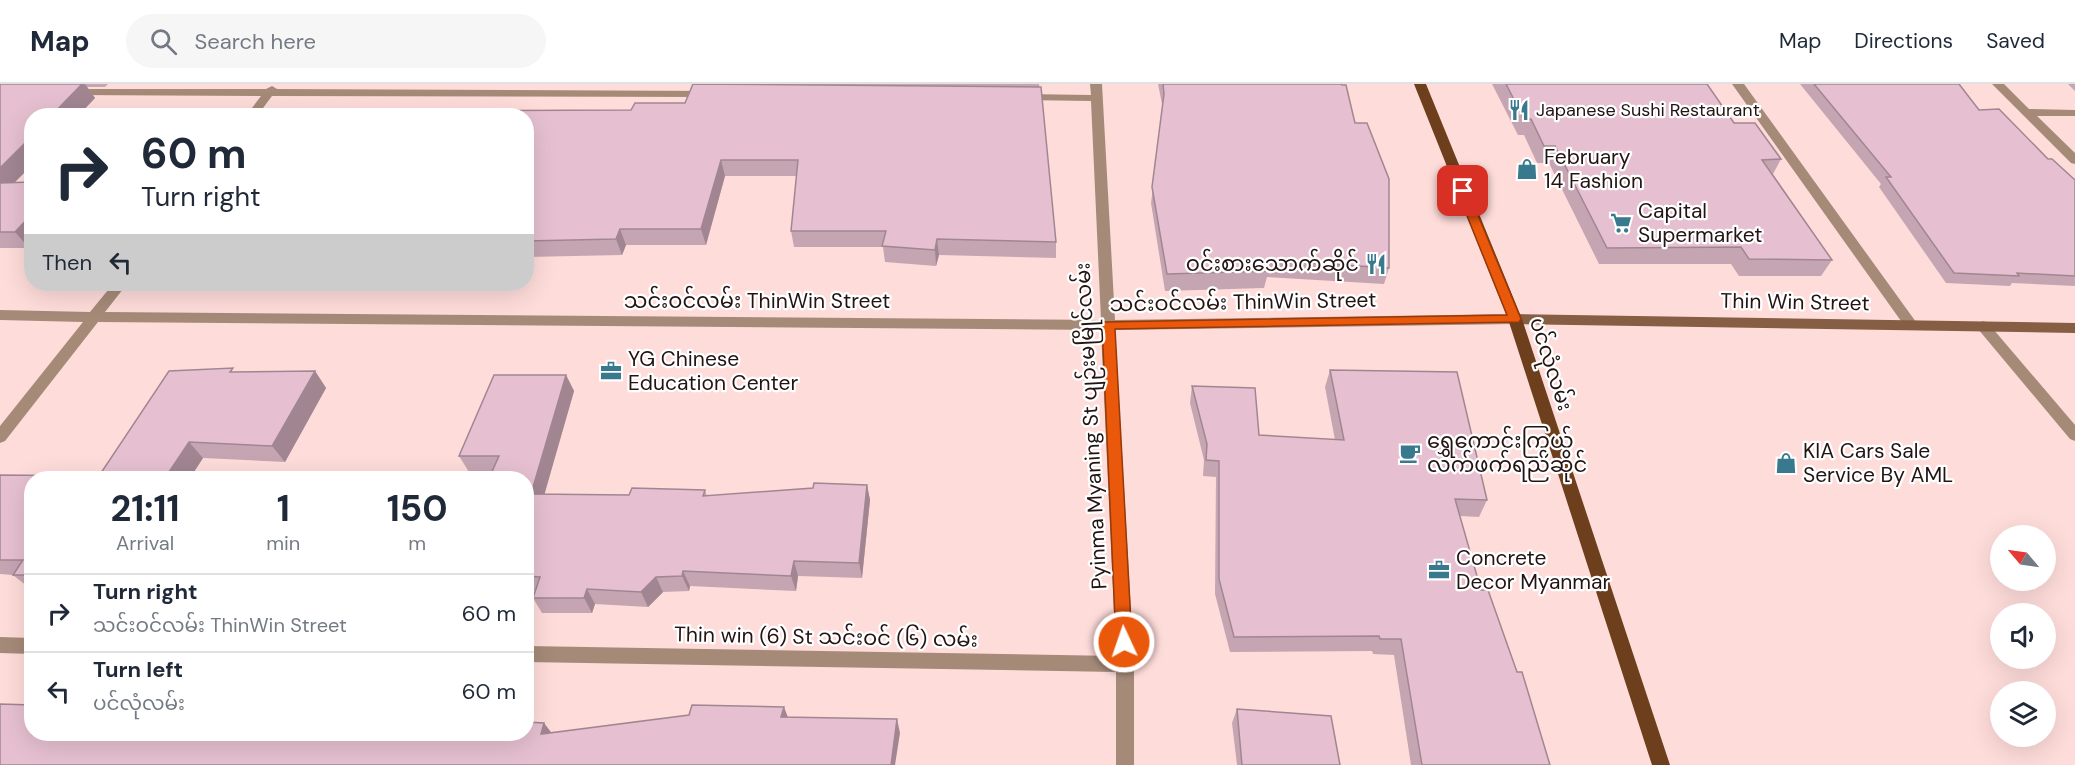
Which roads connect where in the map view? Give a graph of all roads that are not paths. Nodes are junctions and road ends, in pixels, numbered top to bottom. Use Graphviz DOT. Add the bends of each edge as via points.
graph roads {
  1 [pos="1420,84"];
  2 [pos="1738,84"];
  3 [pos="1998,84"];
  4 [pos="272,89"];
  5 [pos="653,89"];
  6 [pos="1097,91"];
  7 [pos="58,92"];
  8 [pos="722,94"];
  9 [pos="1015,97"];
  10 [pos="257,108"];
  11 [pos="2026,112"];
  12 [pos="2075,113"];
  13 [pos="2075,160"];
  14 [pos="114,291"];
  15 [pos="0,315"];
  16 [pos="93,318"];
  17 [pos="1515,319"];
  18 [pos="1911,324"];
  19 [pos="1108,325"];
  20 [pos="1983,326"];
  21 [pos="2075,328"];
  22 [pos="2075,435"];
  23 [pos="0,437"];
  24 [pos="0,645"];
  25 [pos="24,646"];
  26 [pos="534,654"];
  27 [pos="1125,664"];
  28 [pos="1125,765"];
  29 [pos="1661,765"];
  1 -- 17 [label="main road, ပင်လုံလမ်း"];
  2 -- 18 [label="street"];
  3 -- 11 [label="street"];
  4 -- 5 [label="street"];
  4 -- 7 [label="street"];
  4 -- 10 [label="street"];
  5 -- 8 [label="street"];
  6 -- 9 [label="street"];
  6 -- 19 [label="street, Pyinma Myaning St ပျဉ်းမမြိုင်လမ်း"];
  11 -- 12 [label="street"];
  11 -- 13 [label="street"];
  14 -- 16 [label="street"];
  15 -- 16 [label="street, သင်းဝင်လမ်း ThinWin Street"];
  16 -- 19 [label="street, သင်းဝင်လမ်း ThinWin Street"];
  16 -- 23 [label="street"];
  17 -- 18 [label="main road, Thin Win Street"];
  17 -- 19 [label="street, သင်းဝင်လမ်း ThinWin Street"];
  17 -- 29 [label="main road, ပင်လုံလမ်း"];
  18 -- 20 [label="main road, Thin Win Street"];
  19 -- 27 [label="street, Pyinma Myaning St ပျဉ်းမမြိုင်လမ်း"];
  20 -- 21 [label="main road, Thin Win Street"];
  20 -- 22 [label="street"];
  24 -- 25 [label="street"];
  26 -- 27 [label="street, Thin win (6) St သင်းဝင် (၆) လမ်း"];
  27 -- 28 [label="street, Pyinma Myaning St ပျဉ်းမမြိုင်လမ်း"];
}
